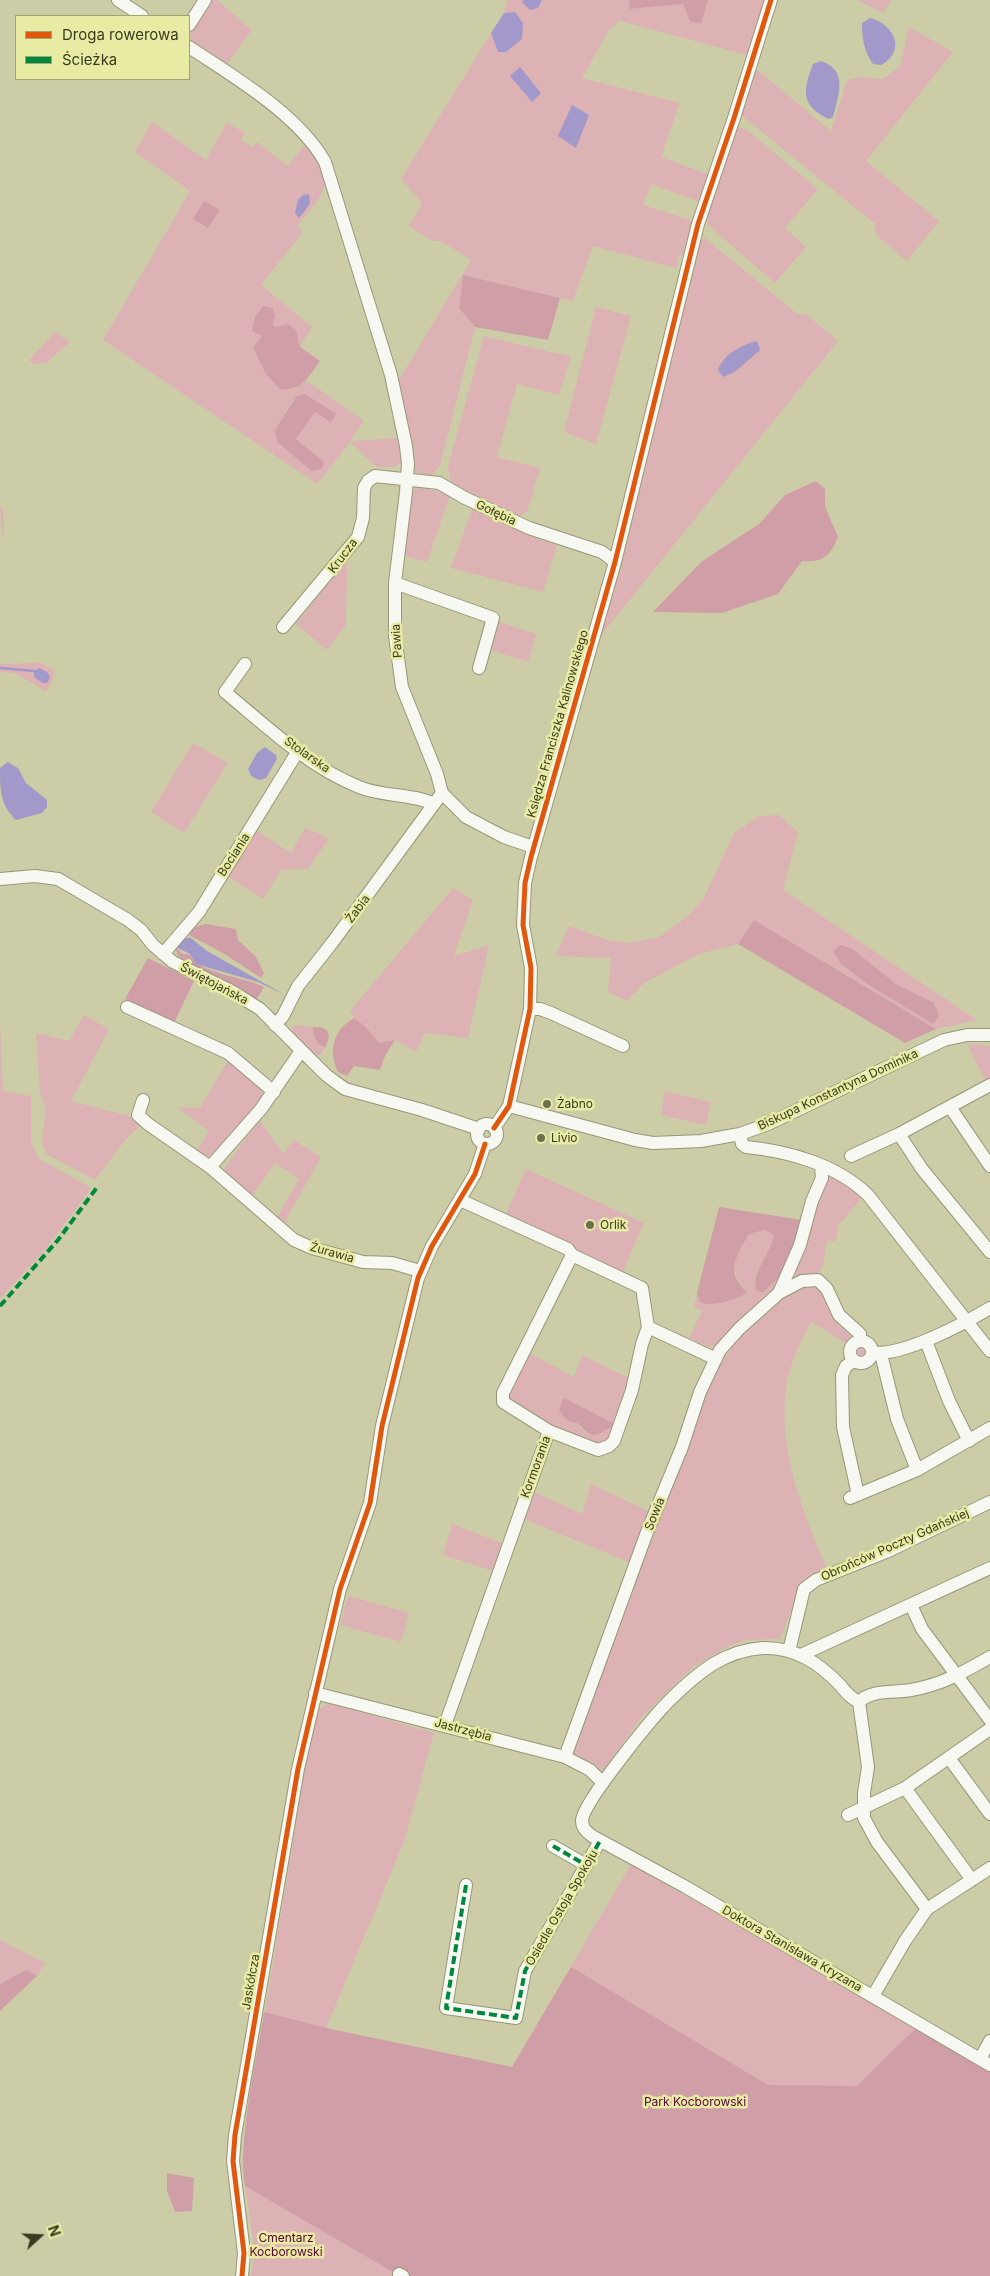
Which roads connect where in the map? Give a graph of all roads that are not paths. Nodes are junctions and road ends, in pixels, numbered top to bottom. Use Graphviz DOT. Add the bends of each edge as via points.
graph roads {
  1 [pos="118,0"];
  2 [pos="205,0"];
  3 [pos="771,0"];
  4 [pos="140,15"];
  5 [pos="190,23"];
  6 [pos="190,48"];
  7 [pos="407,479"];
  8 [pos="620,538"];
  9 [pos="586,547"];
  10 [pos="615,562"];
  11 [pos="395,583"];
  12 [pos="283,627"];
  13 [pos="244,664"];
  14 [pos="479,668"];
  15 [pos="298,751"];
  16 [pos="438,799"];
  17 [pos="534,847"];
  18 [pos="0,879"];
  19 [pos="163,954"];
  20 [pos="127,1007"];
  21 [pos="530,1009"];
  22 [pos="276,1024"];
  23 [pos="990,1035"];
  24 [pos="623,1046"];
  25 [pos="301,1051"];
  26 [pos="990,1085"];
  27 [pos="274,1092"];
  28 [pos="143,1100"];
  29 [pos="509,1106"];
  30 [pos="950,1107"];
  31 [pos="494,1128"];
  32 [pos="478,1129"];
  33 [pos="740,1134"];
  34 [pos="899,1134"];
  35 [pos="485,1144"];
  36 [pos="852,1156"];
  37 [pos="821,1166"];
  38 [pos="990,1166"];
  39 [pos="210,1167"];
  40 [pos="460,1200"];
  41 [pos="990,1252"];
  42 [pos="572,1255"];
  43 [pos="420,1271"];
  44 [pos="779,1293"];
  45 [pos="990,1308"];
  46 [pos="967,1321"];
  47 [pos="648,1327"];
  48 [pos="860,1340"];
  49 [pos="926,1341"];
  50 [pos="990,1351"];
  51 [pos="877,1353"];
  52 [pos="716,1359"];
  53 [pos="854,1361"];
  54 [pos="990,1428"];
  55 [pos="549,1430"];
  56 [pos="969,1441"];
  57 [pos="917,1470"];
  58 [pos="990,1502"];
  59 [pos="990,1568"];
  60 [pos="910,1605"];
  61 [pos="795,1653"];
  62 [pos="990,1657"];
  63 [pos="956,1676"];
  64 [pos="315,1693"];
  65 [pos="860,1702"];
  66 [pos="990,1720"];
  67 [pos="446,1726"];
  68 [pos="990,1729"];
  69 [pos="565,1757"];
  70 [pos="948,1758"];
  71 [pos="604,1783"];
  72 [pos="905,1788"];
  73 [pos="863,1808"];
  74 [pos="990,1814"];
  75 [pos="848,1815"];
  76 [pos="596,1838"];
  77 [pos="553,1846"];
  78 [pos="586,1865"];
  79 [pos="990,1868"];
  80 [pos="972,1880"];
  81 [pos="466,1885"];
  82 [pos="927,1909"];
  83 [pos="872,1996"];
  84 [pos="990,2041"];
  85 [pos="985,2062"];
  86 [pos="242,2276"];
  1 -- 4 [label="street"];
  2 -- 5 [label="street"];
  3 -- 8 [label="street, Księdza Franciszka Kalinowskiego" via="698,224"];
  6 -- 7 [label="street, Pawia" via="266,100 307,137 322,156 391,375 406,446"];
  7 -- 9 [label="street, Gołębia" via="439,483 529,528"];
  7 -- 11 [label="street, Pawia"];
  7 -- 12 [label="street, Krucza" via="370,478 362,497 362,524 358,537"];
  8 -- 9 [label="street, Gołębia" via="603,547"];
  8 -- 10 [label="street, Księdza Franciszka Kalinowskiego"];
  9 -- 10 [label="street, Gołębia" via="602,552"];
  10 -- 17 [label="street, Księdza Franciszka Kalinowskiego"];
  11 -- 14 [label="street" via="493,618"];
  11 -- 16 [label="street, Pawia" via="396,643 402,688 434,766"];
  13 -- 15 [label="street, Stolarska" via="225,692"];
  15 -- 16 [label="street, Stolarska" via="358,787 388,795"];
  15 -- 19 [label="street, Bociania" via="199,912"];
  16 -- 17 [label="street, Pawia" via="504,837"];
  16 -- 22 [label="street, Żabia" via="298,986"];
  17 -- 21 [label="street, Księdza Franciszka Kalinowskiego" via="523,906 531,968"];
  18 -- 19 [label="street, Świętojańska" via="35,876 58,879 128,920"];
  19 -- 22 [label="street, Świętojańska" via="249,1002"];
  20 -- 27 [label="street" via="228,1053"];
  21 -- 24 [label="street" via="551,1012"];
  21 -- 29 [label="street, Księdza Franciszka Kalinowskiego"];
  22 -- 25 [label="street, Świętojańska"];
  23 -- 33 [label="street, Biskupa Konstantyna Dominika" via="944,1040 768,1124"];
  25 -- 27 [label="street"];
  25 -- 32 [label="street, Świętojańska" via="345,1089"];
  26 -- 30 [label="street"];
  27 -- 39 [label="street"];
  28 -- 39 [label="street, Żurawia" via="138,1115"];
  29 -- 31 [label="street, Księdza Franciszka Kalinowskiego"];
  29 -- 33 [label="street, Biskupa Konstantyna Dominika" via="653,1143 681,1143"];
  30 -- 34 [label="street"];
  30 -- 38 [label="street"];
  31 -- 32 [label="street" via="486,1124"];
  31 -- 35 [label="street" via="495,1139"];
  32 -- 35 [label="street" via="478,1138"];
  33 -- 37 [label="street" via="746,1147 788,1154"];
  34 -- 36 [label="street"];
  34 -- 41 [label="street" via="922,1169"];
  35 -- 40 [label="street" via="482,1160"];
  37 -- 44 [label="street, Sowia" via="822,1178 800,1245"];
  37 -- 46 [label="street" via="845,1176 868,1195"];
  39 -- 43 [label="street, Żurawia" via="294,1240 363,1262 392,1264"];
  40 -- 42 [label="street" via="568,1249"];
  40 -- 43 [label="street"];
  42 -- 47 [label="street" via="642,1288"];
  42 -- 55 [label="street" via="503,1393 503,1402"];
  43 -- 64 [label="street" via="382,1426 370,1503 340,1589"];
  44 -- 48 [label="street, Sowia" via="802,1281 818,1280 839,1314 860,1334"];
  44 -- 52 [label="street, Sowia" via="740,1328"];
  45 -- 46 [label="street"];
  46 -- 49 [label="street"];
  46 -- 50 [label="street"];
  47 -- 52 [label="street"];
  47 -- 55 [label="street, Kormorania" via="632,1390 610,1446 598,1450"];
  48 -- 51 [label="street"];
  48 -- 53 [label="street" via="850,1349"];
  49 -- 51 [label="street"];
  49 -- 56 [label="street" via="949,1401"];
  51 -- 53 [label="street" via="866,1362"];
  51 -- 57 [label="street"];
  52 -- 69 [label="street, Sowia" via="700,1392"];
  53 -- 57 [label="street" via="846,1366 842,1375 843,1427 854,1497"];
  54 -- 56 [label="street"];
  55 -- 67 [label="street, Kormorania"];
  56 -- 57 [label="street"];
  58 -- 61 [label="street, Obrońców Poczty Gdańskiej" via="886,1552 816,1580 804,1589"];
  59 -- 60 [label="street"];
  60 -- 61 [label="street"];
  60 -- 63 [label="street" via="922,1629"];
  61 -- 65 [label="street" via="817,1664 851,1699"];
  61 -- 71 [label="street" via="752,1649 713,1664 660,1709"];
  62 -- 63 [label="street"];
  63 -- 65 [label="street" via="919,1688 870,1695"];
  63 -- 66 [label="street"];
  64 -- 67 [label="street, Jastrzębia"];
  64 -- 86 [label="street, Jaskółcza" via="298,1769 235,2135 233,2161 244,2253"];
  65 -- 73 [label="street" via="868,1767"];
  67 -- 69 [label="street, Jastrzębia"];
  68 -- 70 [label="street"];
  69 -- 71 [label="street, Jastrzębia" via="590,1770"];
  70 -- 72 [label="street"];
  70 -- 74 [label="street"];
  71 -- 76 [label="street" via="583,1815 584,1829"];
  72 -- 73 [label="street"];
  72 -- 80 [label="street"];
  73 -- 75 [label="street"];
  73 -- 82 [label="street" via="869,1829"];
  76 -- 78 [label="street, Osiedle Ostoja Spokoju"];
  76 -- 83 [label="street, Doktora Stanisława Kryzana"];
  77 -- 78 [label="street"];
  78 -- 81 [label="street, Osiedle Ostoja Spokoju" via="525,1971 516,2018 446,2008"];
  79 -- 80 [label="street"];
  80 -- 82 [label="street"];
  82 -- 83 [label="street"];
  83 -- 85 [label="street, Doktora Stanisława Kryzana"];
  84 -- 85 [label="street"];
}
